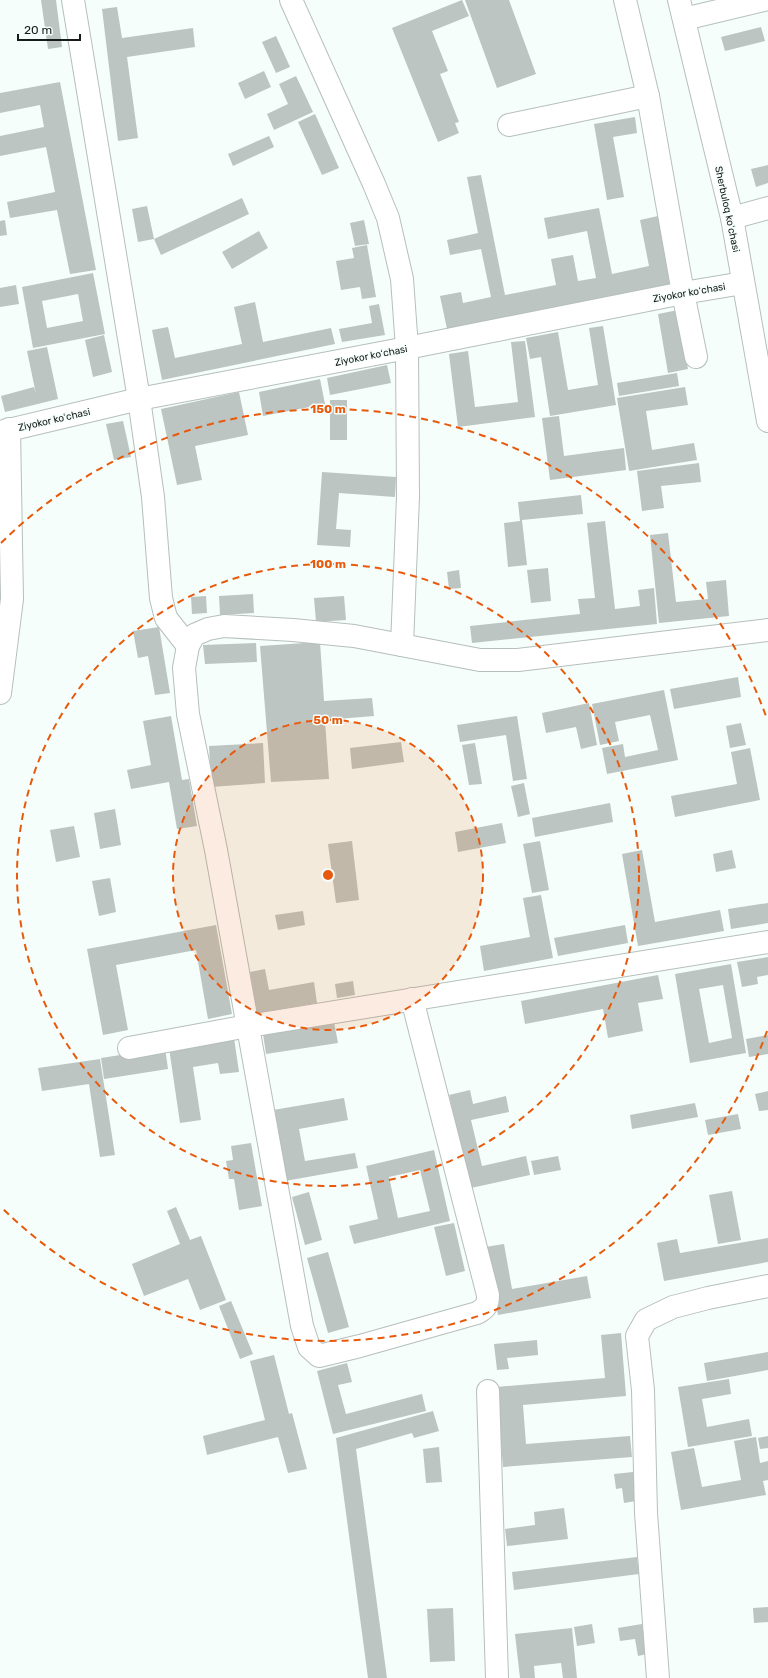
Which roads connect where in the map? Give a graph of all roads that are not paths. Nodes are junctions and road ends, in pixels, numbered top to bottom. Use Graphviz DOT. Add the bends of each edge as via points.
graph roads {
  1 [pos="73,0"];
  2 [pos="291,0"];
  3 [pos="625,0"];
  4 [pos="764,0"];
  5 [pos="682,9"];
  6 [pos="648,96"];
  7 [pos="509,125"];
  8 [pos="768,208"];
  9 [pos="732,218"];
  10 [pos="743,283"];
  11 [pos="683,293"];
  12 [pos="407,348"];
  13 [pos="696,357"];
  14 [pos="139,400"];
  15 [pos="768,421"];
  16 [pos="5,430"];
  17 [pos="768,630"];
  18 [pos="402,645"];
  19 [pos="188,646"];
  20 [pos="0,693"];
  21 [pos="768,942"];
  22 [pos="412,999"];
  23 [pos="248,1026"];
  24 [pos="129,1048"];
  25 [pos="768,1286"];
  26 [pos="488,1391"];
  27 [pos="497,1678"];
  28 [pos="658,1678"];
  1 -- 14 [label="street"];
  2 -- 12 [label="street" via="388,218 402,279"];
  3 -- 6 [label="street"];
  4 -- 5 [label="street"];
  5 -- 9 [label="street, Sherbuloq koʻchasi"];
  6 -- 7 [label="street"];
  6 -- 11 [label="street"];
  8 -- 9 [label="street"];
  9 -- 10 [label="street, Sherbuloq koʻchasi"];
  10 -- 11 [label="street, Ziyokor koʻchasi"];
  10 -- 15 [label="street, Sherbuloq koʻchasi"];
  11 -- 12 [label="street, Ziyokor koʻchasi"];
  11 -- 13 [label="street"];
  12 -- 14 [label="street, Ziyokor koʻchasi"];
  12 -- 18 [label="street" via="408,497"];
  14 -- 16 [label="street, Ziyokor koʻchasi"];
  14 -- 19 [label="street" via="153,497 161,598 166,618"];
  16 -- 20 [label="street" via="12,599"];
  17 -- 18 [label="street" via="518,660 480,660"];
  18 -- 19 [label="street" via="354,636 224,626 194,635"];
  19 -- 23 [label="street" via="184,668 188,714"];
  21 -- 22 [label="street"];
  22 -- 23 [label="street"];
  22 -- 23 [label="street" via="488,1295 488,1305 477,1313 319,1356 309,1347 302,1326"];
  23 -- 24 [label="street"];
  25 -- 28 [label="street" via="673,1308 646,1320 637,1336 643,1390 646,1513"];
  26 -- 27 [label="street"];
}
